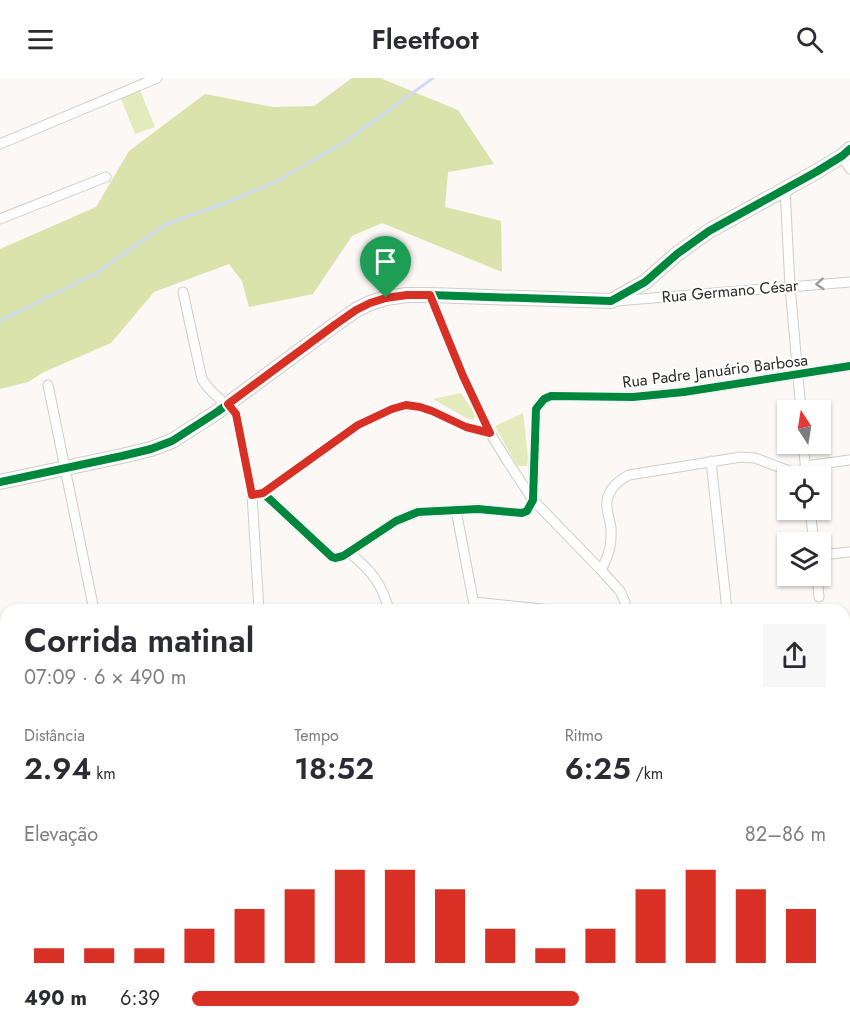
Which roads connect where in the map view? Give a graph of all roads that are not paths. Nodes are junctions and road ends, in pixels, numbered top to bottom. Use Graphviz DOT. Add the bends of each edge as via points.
graph roads {
  1 [pos="158,78"];
  2 [pos="0,144"];
  3 [pos="846,152"];
  4 [pos="850,169"];
  5 [pos="106,177"];
  6 [pos="785,189"];
  7 [pos="0,219"];
  8 [pos="850,282"];
  9 [pos="790,286"];
  10 [pos="183,292"];
  11 [pos="430,295"];
  12 [pos="611,301"];
  13 [pos="850,366"];
  14 [pos="797,374"];
  15 [pos="48,385"];
  16 [pos="800,400"];
  17 [pos="228,404"];
  18 [pos="490,433"];
  19 [pos="804,454"];
  20 [pos="850,459"];
  21 [pos="711,461"];
  22 [pos="777,466"];
  23 [pos="805,466"];
  24 [pos="66,469"];
  25 [pos="0,482"];
  26 [pos="263,493"];
  27 [pos="252,495"];
  28 [pos="533,500"];
  29 [pos="456,510"];
  30 [pos="850,552"];
  31 [pos="350,553"];
  32 [pos="831,554"];
  33 [pos="601,570"];
  34 [pos="818,586"];
  35 [pos="819,597"];
  36 [pos="93,604"];
  37 [pos="259,604"];
  38 [pos="387,604"];
  39 [pos="475,604"];
  40 [pos="626,604"];
  41 [pos="726,604"];
  1 -- 2 [label="street"];
  3 -- 4 [label="street"];
  3 -- 6 [label="street"];
  5 -- 7 [label="street"];
  6 -- 9 [label="street"];
  6 -- 12 [label="street" via="709,231 645,282"];
  8 -- 9 [label="street, Rua Germano César, one-way"];
  9 -- 12 [label="street, Rua Germano César"];
  9 -- 14 [label="street"];
  10 -- 17 [label="street" via="202,379 209,391"];
  11 -- 12 [label="street"];
  11 -- 17 [label="street" via="386,298 356,310"];
  11 -- 18 [label="street"];
  13 -- 14 [label="street, Rua Padre Januário Barbosa"];
  14 -- 16 [label="street"];
  14 -- 28 [label="street, Rua Padre Januário Barbosa" via="684,392 544,399 536,409"];
  15 -- 24 [label="street"];
  17 -- 24 [label="street" via="172,441"];
  17 -- 27 [label="street" via="236,414"];
  18 -- 26 [label="street" via="406,405 358,425"];
  18 -- 28 [label="street"];
  19 -- 23 [label="street"];
  20 -- 23 [label="street"];
  21 -- 22 [label="street" via="755,458"];
  21 -- 33 [label="street" via="618,480 606,505 611,528 610,553"];
  21 -- 41 [label="street"];
  24 -- 25 [label="street"];
  24 -- 36 [label="street"];
  26 -- 27 [label="street"];
  26 -- 31 [label="street" via="336,558"];
  27 -- 37 [label="street"];
  28 -- 29 [label="street" via="527,512 522,513"];
  28 -- 33 [label="street"];
  29 -- 31 [label="street" via="412,514"];
  29 -- 39 [label="street"];
  30 -- 32 [label="street"];
  31 -- 38 [label="street" via="376,579"];
  33 -- 40 [label="street"];
  34 -- 35 [label="street"];
}
